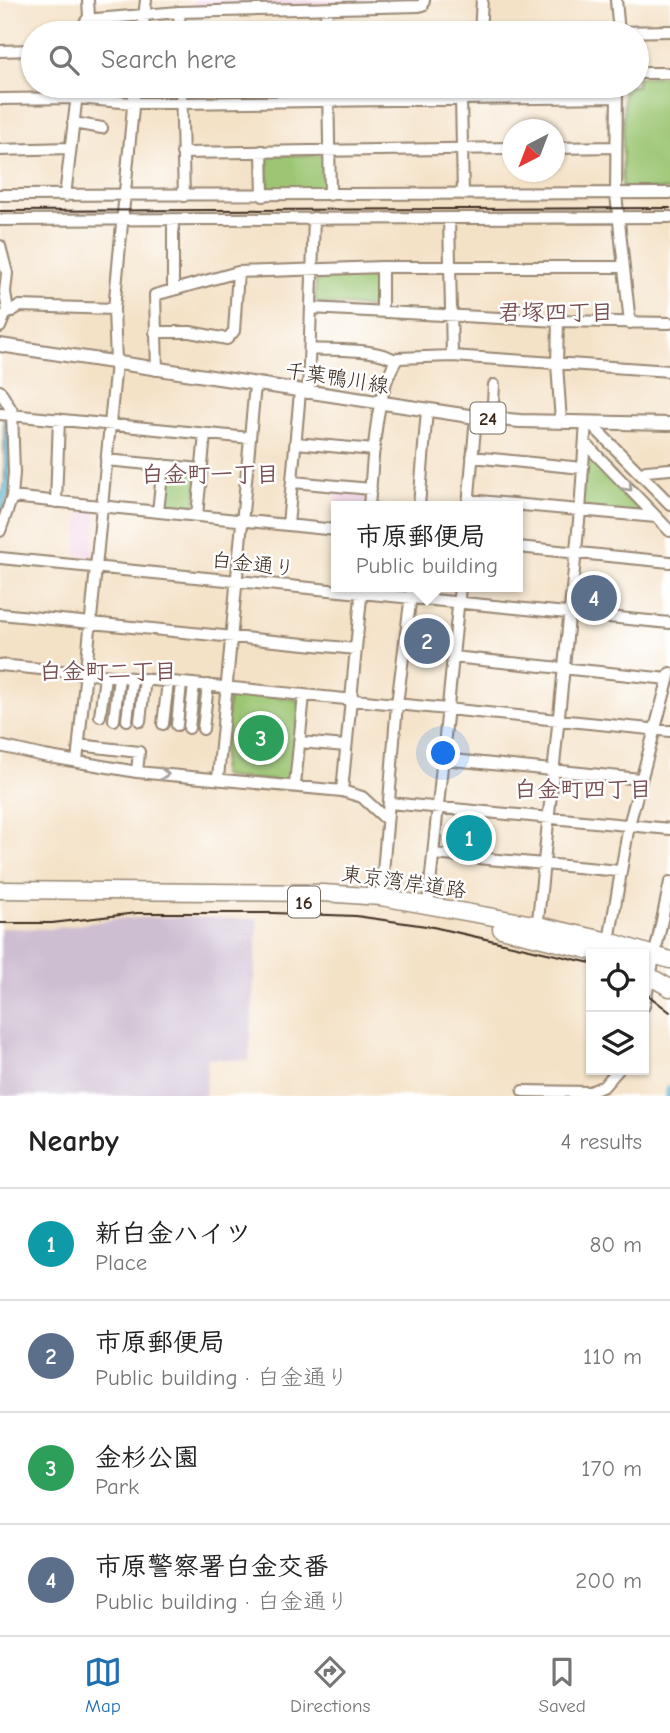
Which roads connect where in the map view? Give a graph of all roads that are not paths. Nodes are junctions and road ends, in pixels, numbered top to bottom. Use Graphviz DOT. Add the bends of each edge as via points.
graph roads {
  1 [pos="88,0"];
  2 [pos="146,0"];
  3 [pos="424,0"];
  4 [pos="482,0"];
  5 [pos="616,0"];
  6 [pos="186,8"];
  7 [pos="326,9"];
  8 [pos="144,15"];
  9 [pos="89,17"];
  10 [pos="86,21"];
  11 [pos="143,21"];
  12 [pos="326,21"];
  13 [pos="481,21"];
  14 [pos="618,21"];
  15 [pos="670,31"];
  16 [pos="649,32"];
  17 [pos="21,50"];
  18 [pos="0,51"];
  19 [pos="649,73"];
  20 [pos="670,73"];
  21 [pos="21,97"];
  22 [pos="76,98"];
  23 [pos="108,98"];
  24 [pos="134,98"];
  25 [pos="181,98"];
  26 [pos="329,98"];
  27 [pos="461,98"];
  28 [pos="616,98"];
  29 [pos="0,99"];
  30 [pos="329,102"];
  31 [pos="133,103"];
  32 [pos="181,103"];
  33 [pos="73,123"];
  34 [pos="102,128"];
  35 [pos="616,147"];
  36 [pos="69,148"];
  37 [pos="502,148"];
  38 [pos="565,148"];
  39 [pos="463,149"];
  40 [pos="0,150"];
  41 [pos="262,151"];
  42 [pos="328,151"];
  43 [pos="183,153"];
  44 [pos="670,193"];
  45 [pos="463,194"];
  46 [pos="616,194"];
  47 [pos="0,195"];
  48 [pos="330,195"];
  49 [pos="65,196"];
  50 [pos="184,196"];
  51 [pos="263,196"];
  52 [pos="123,197"];
  53 [pos="618,217"];
  54 [pos="670,217"];
  55 [pos="314,218"];
  56 [pos="449,218"];
  57 [pos="0,220"];
  58 [pos="121,220"];
  59 [pos="173,220"];
  60 [pos="0,246"];
  61 [pos="382,267"];
  62 [pos="450,267"];
  63 [pos="623,267"];
  64 [pos="313,268"];
  65 [pos="237,272"];
  66 [pos="173,290"];
  67 [pos="114,309"];
  68 [pos="311,309"];
  69 [pos="8,312"];
  70 [pos="382,312"];
  71 [pos="451,315"];
  72 [pos="558,321"];
  73 [pos="630,323"];
  74 [pos="670,323"];
  75 [pos="0,327"];
  76 [pos="155,332"];
  77 [pos="0,345"];
  78 [pos="310,349"];
  79 [pos="452,356"];
  80 [pos="396,361"];
  81 [pos="116,363"];
  82 [pos="557,364"];
  83 [pos="158,370"];
  84 [pos="670,371"];
  85 [pos="255,385"];
  86 [pos="494,385"];
  87 [pos="0,391"];
  88 [pos="304,392"];
  89 [pos="381,404"];
  90 [pos="427,410"];
  91 [pos="7,414"];
  92 [pos="476,417"];
  93 [pos="60,419"];
  94 [pos="492,419"];
  95 [pos="561,422"];
  96 [pos="588,423"];
  97 [pos="670,424"];
  98 [pos="109,426"];
  99 [pos="205,435"];
  100 [pos="250,439"];
  101 [pos="296,443"];
  102 [pos="586,444"];
  103 [pos="374,450"];
  104 [pos="472,457"];
  105 [pos="106,460"];
  106 [pos="163,465"];
  107 [pos="582,468"];
  108 [pos="201,469"];
  109 [pos="670,469"];
  110 [pos="641,475"];
  111 [pos="293,482"];
  112 [pos="371,489"];
  113 [pos="12,498"];
  114 [pos="370,501"];
  115 [pos="419,501"];
  116 [pos="468,501"];
  117 [pos="56,502"];
  118 [pos="670,504"];
  119 [pos="101,506"];
  120 [pos="523,507"];
  121 [pos="580,511"];
  122 [pos="158,512"];
  123 [pos="197,515"];
  124 [pos="656,517"];
  125 [pos="242,520"];
  126 [pos="288,525"];
  127 [pos="331,529"];
  128 [pos="0,531"];
  129 [pos="670,531"];
  130 [pos="523,547"];
  131 [pos="575,552"];
  132 [pos="0,558"];
  133 [pos="670,562"];
  134 [pos="96,567"];
  135 [pos="237,581"];
  136 [pos="331,589"];
  137 [pos="361,592"];
  138 [pos="366,592"];
  139 [pos="411,592"];
  140 [pos="460,592"];
  141 [pos="410,600"];
  142 [pos="459,604"];
  143 [pos="569,613"];
  144 [pos="0,614"];
  145 [pos="91,623"];
  146 [pos="670,623"];
  147 [pos="231,638"];
  148 [pos="356,649"];
  149 [pos="453,657"];
  150 [pos="0,665"];
  151 [pos="563,670"];
  152 [pos="86,674"];
  153 [pos="105,676"];
  154 [pos="669,676"];
  155 [pos="119,677"];
  156 [pos="132,678"];
  157 [pos="145,679"];
  158 [pos="167,682"];
  159 [pos="181,683"];
  160 [pos="194,684"];
  161 [pos="208,685"];
  162 [pos="227,687"];
  163 [pos="304,695"];
  164 [pos="351,699"];
  165 [pos="397,704"];
  166 [pos="448,708"];
  167 [pos="100,716"];
  168 [pos="114,720"];
  169 [pos="127,720"];
  170 [pos="141,721"];
  171 [pos="559,721"];
  172 [pos="163,724"];
  173 [pos="177,725"];
  174 [pos="189,728"];
  175 [pos="203,729"];
  176 [pos="654,730"];
  177 [pos="670,731"];
  178 [pos="299,742"];
  179 [pos="79,745"];
  180 [pos="0,746"];
  181 [pos="346,746"];
  182 [pos="443,759"];
  183 [pos="78,762"];
  184 [pos="554,771"];
  185 [pos="136,772"];
  186 [pos="218,778"];
  187 [pos="640,779"];
  188 [pos="295,785"];
  189 [pos="342,791"];
  190 [pos="389,803"];
  191 [pos="438,808"];
  192 [pos="549,818"];
  193 [pos="387,820"];
  194 [pos="629,825"];
  195 [pos="670,829"];
  196 [pos="433,854"];
  197 [pos="545,864"];
  198 [pos="620,871"];
  199 [pos="670,882"];
  200 [pos="0,890"];
  201 [pos="381,897"];
  202 [pos="0,900"];
  203 [pos="428,905"];
  204 [pos="537,930"];
  205 [pos="606,948"];
  206 [pos="663,957"];
  207 [pos="649,973"];
  208 [pos="649,976"];
  209 [pos="670,988"];
  210 [pos="614,1075"];
  211 [pos="523,1091"];
  1 -- 9 [label="street"];
  2 -- 8 [label="street"];
  3 -- 7 [label="street" via="419,6"];
  4 -- 13 [label="street"];
  5 -- 14 [label="street"];
  6 -- 7 [label="street"];
  6 -- 8 [label="street"];
  7 -- 12 [label="street"];
  8 -- 9 [label="street"];
  8 -- 11 [label="street"];
  9 -- 10 [label="street"];
  15 -- 16 [label="street"];
  17 -- 18 [label="street"];
  19 -- 20 [label="street"];
  21 -- 29 [label="street"];
  22 -- 33 [label="street"];
  23 -- 31 [label="street"];
  24 -- 31 [label="street"];
  25 -- 32 [label="street"];
  26 -- 30 [label="street"];
  27 -- 30 [label="street"];
  27 -- 39 [label="street"];
  28 -- 35 [label="street"];
  30 -- 32 [label="street"];
  30 -- 42 [label="street"];
  31 -- 32 [label="street"];
  31 -- 52 [label="street"];
  32 -- 43 [label="street"];
  33 -- 34 [label="street"];
  33 -- 36 [label="street"];
  35 -- 38 [label="street"];
  35 -- 46 [label="street"];
  36 -- 40 [label="street"];
  36 -- 49 [label="street"];
  37 -- 39 [label="street"];
  39 -- 42 [label="street"];
  39 -- 45 [label="street"];
  41 -- 42 [label="street"];
  41 -- 43 [label="street"];
  41 -- 51 [label="street"];
  42 -- 48 [label="street"];
  43 -- 50 [label="street"];
  44 -- 46 [label="street"];
  45 -- 46 [label="street"];
  45 -- 48 [label="street"];
  46 -- 53 [label="street"];
  47 -- 49 [label="street"];
  48 -- 51 [label="street"];
  49 -- 52 [label="street"];
  50 -- 51 [label="street"];
  50 -- 52 [label="street"];
  52 -- 58 [label="street"];
  53 -- 54 [label="street"];
  53 -- 56 [label="street"];
  53 -- 63 [label="street"];
  55 -- 56 [label="street"];
  55 -- 59 [label="street"];
  55 -- 64 [label="street"];
  56 -- 62 [label="street"];
  57 -- 58 [label="street"];
  58 -- 59 [label="street"];
  58 -- 67 [label="street"];
  59 -- 66 [label="street"];
  60 -- 69 [label="street" via="7,273"];
  61 -- 62 [label="street"];
  61 -- 64 [label="street"];
  61 -- 70 [label="street"];
  62 -- 63 [label="street"];
  62 -- 71 [label="street"];
  63 -- 73 [label="street"];
  64 -- 65 [label="street"];
  64 -- 68 [label="street"];
  65 -- 66 [label="street"];
  65 -- 76 [label="street" via="234,331 227,339"];
  66 -- 76 [label="street" via="155,295"];
  67 -- 69 [label="street" via="32,305"];
  67 -- 81 [label="street"];
  68 -- 70 [label="street"];
  68 -- 78 [label="street"];
  69 -- 75 [label="street"];
  70 -- 71 [label="street"];
  71 -- 72 [label="street"];
  71 -- 79 [label="street"];
  72 -- 73 [label="street"];
  72 -- 82 [label="street"];
  73 -- 74 [label="street"];
  76 -- 83 [label="street"];
  77 -- 81 [label="main road, 千葉鴨川線 / 24"];
  78 -- 80 [label="street" via="373,353"];
  78 -- 88 [label="street"];
  79 -- 80 [label="street"];
  79 -- 82 [label="street"];
  80 -- 89 [label="street"];
  81 -- 83 [label="main road, 千葉鴨川線 / 24"];
  81 -- 98 [label="street"];
  82 -- 84 [label="street"];
  82 -- 95 [label="street"];
  83 -- 85 [label="main road, 千葉鴨川線 / 24"];
  85 -- 88 [label="main road, 千葉鴨川線 / 24"];
  85 -- 100 [label="street"];
  86 -- 94 [label="street"];
  87 -- 91 [label="street"];
  88 -- 89 [label="main road, 千葉鴨川線 / 24"];
  88 -- 101 [label="street"];
  89 -- 90 [label="main road, 千葉鴨川線 / 24"];
  89 -- 103 [label="street"];
  90 -- 92 [label="main road, 千葉鴨川線 / 24"];
  90 -- 115 [label="street"];
  91 -- 93 [label="street"];
  91 -- 113 [label="street"];
  92 -- 94 [label="main road, 千葉鴨川線 / 24"];
  92 -- 104 [label="street"];
  93 -- 98 [label="street"];
  93 -- 117 [label="street"];
  94 -- 95 [label="main road, 千葉鴨川線 / 24"];
  95 -- 96 [label="main road, 千葉鴨川線 / 24"];
  96 -- 97 [label="main road, 千葉鴨川線 / 24"];
  96 -- 102 [label="street"];
  96 -- 110 [label="street"];
  98 -- 99 [label="street"];
  98 -- 105 [label="street"];
  99 -- 100 [label="street"];
  99 -- 108 [label="street"];
  100 -- 125 [label="street"];
  101 -- 103 [label="street"];
  101 -- 111 [label="street"];
  102 -- 107 [label="street"];
  102 -- 124 [label="street, one-way"];
  103 -- 112 [label="street"];
  104 -- 107 [label="street"];
  104 -- 116 [label="street"];
  105 -- 106 [label="street"];
  105 -- 119 [label="street"];
  106 -- 108 [label="street"];
  106 -- 122 [label="street"];
  107 -- 121 [label="street"];
  108 -- 123 [label="street"];
  109 -- 110 [label="street"];
  110 -- 118 [label="street"];
  111 -- 112 [label="street"];
  111 -- 126 [label="street"];
  112 -- 114 [label="street"];
  113 -- 117 [label="street"];
  113 -- 128 [label="street"];
  117 -- 119 [label="street"];
  119 -- 122 [label="street"];
  119 -- 134 [label="street"];
  120 -- 121 [label="street"];
  121 -- 124 [label="street"];
  121 -- 131 [label="street"];
  122 -- 123 [label="street"];
  123 -- 125 [label="street"];
  124 -- 129 [label="street"];
  125 -- 126 [label="street"];
  125 -- 135 [label="street"];
  126 -- 127 [label="street"];
  130 -- 131 [label="street"];
  131 -- 133 [label="street"];
  131 -- 143 [label="street"];
  132 -- 134 [label="street, 白金通り"];
  134 -- 135 [label="street, 白金通り"];
  134 -- 145 [label="street"];
  135 -- 136 [label="street, 白金通り"];
  135 -- 147 [label="street"];
  137 -- 148 [label="street"];
  138 -- 141 [label="street, 白金通り"];
  139 -- 141 [label="street"];
  140 -- 142 [label="street"];
  141 -- 142 [label="street, 白金通り"];
  141 -- 165 [label="street"];
  142 -- 143 [label="street, 白金通り"];
  142 -- 149 [label="street"];
  143 -- 146 [label="street, 白金通り"];
  143 -- 151 [label="street"];
  144 -- 145 [label="street"];
  145 -- 147 [label="street"];
  145 -- 152 [label="street"];
  147 -- 148 [label="street"];
  147 -- 162 [label="street"];
  148 -- 164 [label="street"];
  149 -- 151 [label="street"];
  149 -- 166 [label="street"];
  150 -- 152 [label="street"];
  151 -- 154 [label="street"];
  151 -- 171 [label="street"];
  152 -- 153 [label="street"];
  152 -- 179 [label="street"];
  153 -- 155 [label="street"];
  153 -- 167 [label="street"];
  154 -- 176 [label="street"];
  155 -- 156 [label="street"];
  155 -- 168 [label="street"];
  156 -- 157 [label="street"];
  156 -- 169 [label="street"];
  157 -- 158 [label="street"];
  157 -- 170 [label="street"];
  158 -- 159 [label="street"];
  158 -- 172 [label="street"];
  159 -- 160 [label="street"];
  159 -- 173 [label="street"];
  160 -- 161 [label="street"];
  160 -- 174 [label="street"];
  161 -- 162 [label="street"];
  161 -- 175 [label="street"];
  162 -- 163 [label="street"];
  162 -- 186 [label="street"];
  163 -- 164 [label="street"];
  163 -- 178 [label="street"];
  164 -- 165 [label="street"];
  164 -- 181 [label="street"];
  165 -- 166 [label="street"];
  165 -- 190 [label="street"];
  166 -- 171 [label="street"];
  166 -- 182 [label="street"];
  171 -- 176 [label="street"];
  171 -- 184 [label="street"];
  176 -- 177 [label="street"];
  176 -- 187 [label="street"];
  178 -- 181 [label="street"];
  178 -- 188 [label="street"];
  179 -- 183 [label="street"];
  179 -- 185 [label="street" via="139,752"];
  180 -- 183 [label="street"];
  181 -- 189 [label="street"];
  182 -- 184 [label="street"];
  182 -- 191 [label="street"];
  183 -- 185 [label="street"];
  184 -- 187 [label="street"];
  184 -- 192 [label="street"];
  185 -- 186 [label="street, one-way"];
  186 -- 188 [label="street"];
  187 -- 194 [label="street"];
  188 -- 189 [label="street"];
  189 -- 193 [label="street" via="362,797"];
  190 -- 191 [label="street"];
  190 -- 193 [label="street"];
  191 -- 192 [label="street"];
  191 -- 196 [label="street"];
  192 -- 194 [label="street"];
  192 -- 197 [label="street"];
  193 -- 201 [label="street"];
  194 -- 195 [label="street"];
  194 -- 198 [label="street"];
  196 -- 197 [label="street"];
  196 -- 203 [label="street"];
  197 -- 198 [label="street"];
  197 -- 204 [label="street"];
  198 -- 205 [label="street"];
  199 -- 206 [label="street"];
  200 -- 201 [label="highway, 東京湾岸道路 / 16"];
  201 -- 203 [label="highway, 東京湾岸道路 / 16"];
  202 -- 204 [label="highway, 東京湾岸道路 / 16" via="340,904"];
  203 -- 204 [label="highway, 東京湾岸道路 / 16"];
  204 -- 205 [label="highway, 東京湾岸道路 / 16"];
  205 -- 206 [label="highway, 東京湾岸道路 / 16"];
  206 -- 207 [label="street"];
  208 -- 209 [label="highway"];
  210 -- 211 [label="street" via="590,1092"];
}
